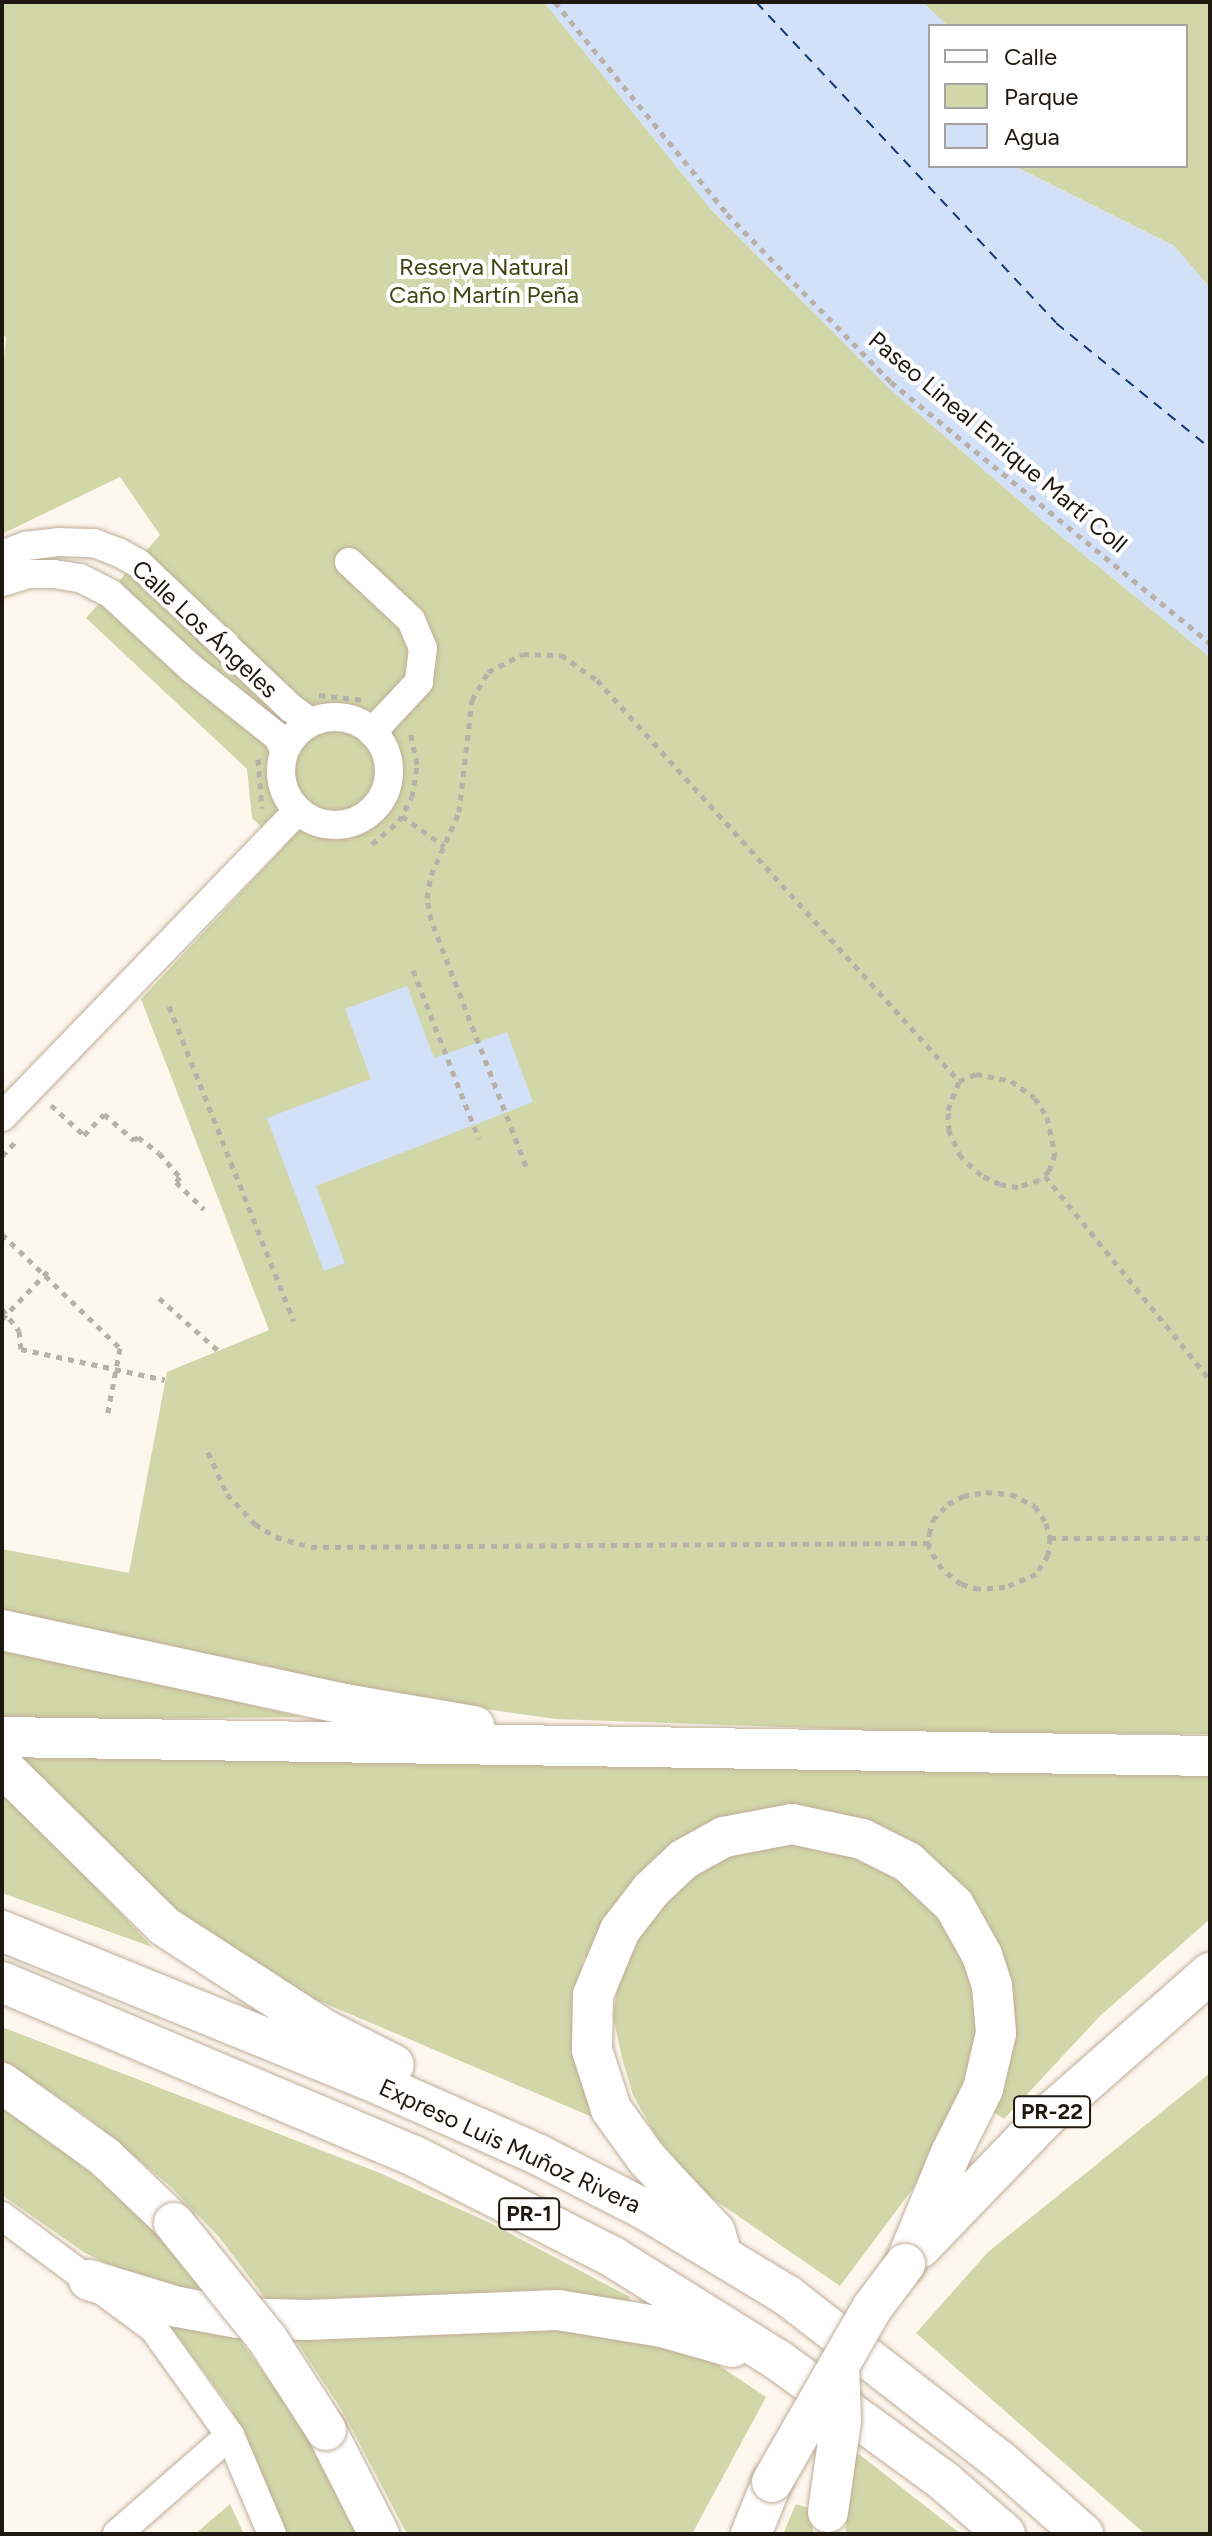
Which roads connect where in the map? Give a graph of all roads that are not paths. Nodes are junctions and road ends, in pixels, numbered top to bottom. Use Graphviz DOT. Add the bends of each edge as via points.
graph roads {
  1 [pos="2,555"];
  2 [pos="349,562"];
  3 [pos="2,582"];
  4 [pos="310,708"];
  5 [pos="372,732"];
  6 [pos="270,750"];
  7 [pos="298,811"];
  8 [pos="2,1117"];
  9 [pos="16,1634"];
  10 [pos="2,1737"];
  11 [pos="601,1745"];
  12 [pos="1210,1756"];
  13 [pos="2,1766"];
  14 [pos="2,1931"];
  15 [pos="1210,1973"];
  16 [pos="2,1982"];
  17 [pos="2,2083"];
  18 [pos="539,2155"];
  19 [pos="3,2218"];
  20 [pos="722,2255"];
  21 [pos="905,2264"];
  22 [pos="89,2280"];
  23 [pos="778,2360"];
  24 [pos="839,2365"];
  25 [pos="230,2435"];
  26 [pos="828,2523"];
  27 [pos="117,2534"];
  28 [pos="272,2534"];
  29 [pos="379,2534"];
  30 [pos="751,2534"];
  31 [pos="1005,2534"];
  32 [pos="1083,2534"];
  1 -- 4 [label="street, Calle Los Ángeles" via="58,542 94,543 118,552 138,563 291,708"];
  2 -- 5 [label="street" via="411,620 424,660 419,682"];
  3 -- 6 [label="street, Calle Los Ángeles" via="54,574 80,578 111,594 191,668 278,737"];
  4 -- 5 [label="street"];
  4 -- 6 [label="street" via="291,738"];
  5 -- 7 [label="street" via="389,767 384,795 375,807 342,825 315,822"];
  6 -- 7 [label="street" via="280,764 283,789"];
  7 -- 8 [label="street"];
  9 -- 11 [label="highway" via="345,1704"];
  10 -- 11 [label="highway"];
  11 -- 12 [label="highway"];
  13 -- 18 [label="highway" via="164,1926 325,2030 475,2105"];
  14 -- 18 [label="highway, Expreso Luis Muñoz Rivera / PR-1"];
  15 -- 21 [label="highway, PR-22" via="1045,2118"];
  16 -- 23 [label="highway, Expreso Luis Muñoz Rivera / PR-1" via="414,2156 613,2257"];
  17 -- 29 [label="highway, bridge" via="105,2157 174,2223 268,2340 326,2430"];
  18 -- 20 [label="highway, Expreso Luis Muñoz Rivera / PR-1"];
  19 -- 22 [label="street"];
  20 -- 21 [label="highway" via="715,2232 647,2159 611,2109 592,2050 593,1995 634,1909 676,1866 724,1837 792,1824 862,1839 908,1862 954,1905 982,1955 996,2012 993,2056"];
  20 -- 32 [label="highway, Expreso Luis Muñoz Rivera / PR-1" via="788,2296 911,2389"];
  21 -- 24 [label="highway, PR-22, bridge"];
  22 -- 23 [label="highway" via="178,2307 238,2318 558,2310 662,2327"];
  22 -- 25 [label="street" via="154,2329"];
  23 -- 31 [label="highway, Expreso Luis Muñoz Rivera / PR-1" via="945,2482"];
  24 -- 26 [label="highway, bridge" via="841,2421"];
  24 -- 30 [label="highway, PR-22, bridge" via="772,2482"];
  25 -- 27 [label="street"];
  25 -- 28 [label="street"];
}
